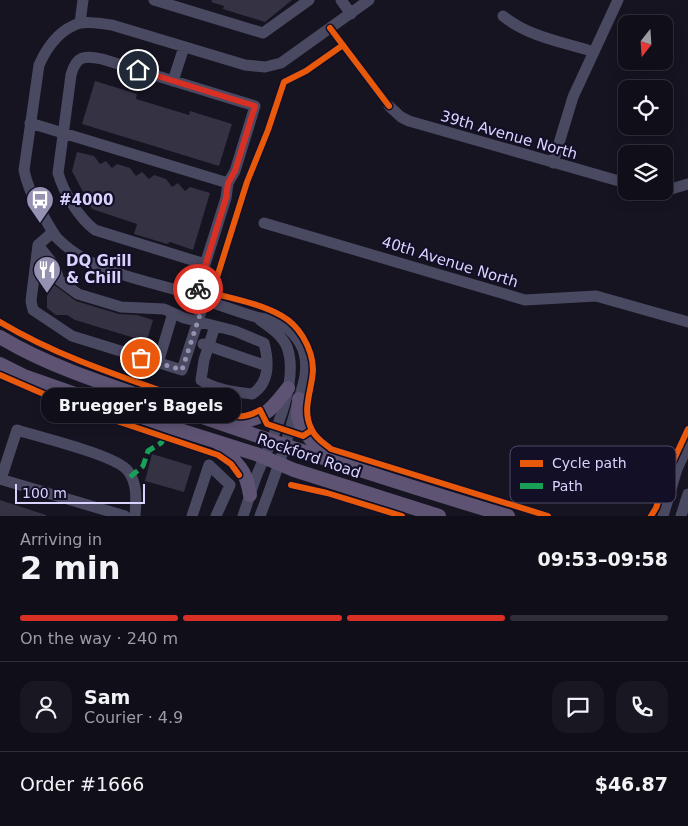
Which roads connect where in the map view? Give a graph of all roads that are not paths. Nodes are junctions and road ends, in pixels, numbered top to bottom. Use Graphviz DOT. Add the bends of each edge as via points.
graph roads {
  1 [pos="83,0"];
  2 [pos="154,0"];
  3 [pos="309,0"];
  4 [pos="341,0"];
  5 [pos="369,0"];
  6 [pos="618,0"];
  7 [pos="351,14"];
  8 [pos="503,16"];
  9 [pos="80,23"];
  10 [pos="184,47"];
  11 [pos="594,52"];
  12 [pos="173,81"];
  13 [pos="389,106"];
  14 [pos="30,124"];
  15 [pos="63,132"];
  16 [pos="553,163"];
  17 [pos="618,182"];
  18 [pos="228,183"];
  19 [pos="688,184"];
  20 [pos="673,188"];
  21 [pos="264,223"];
  22 [pos="53,232"];
  23 [pos="38,246"];
  24 [pos="205,264"];
  25 [pos="200,298"];
  26 [pos="173,313"];
  27 [pos="256,318"];
  28 [pos="197,322"];
  29 [pos="688,322"];
  30 [pos="215,326"];
  31 [pos="0,337"];
  32 [pos="191,341"];
  33 [pos="208,346"];
  34 [pos="158,363"];
  35 [pos="0,364"];
  36 [pos="267,366"];
  37 [pos="182,370"];
  38 [pos="201,380"];
  39 [pos="288,388"];
  40 [pos="299,399"];
  41 [pos="223,424"];
  42 [pos="271,441"];
  43 [pos="218,442"];
  44 [pos="688,445"];
  45 [pos="285,446"];
  46 [pos="4,453"];
  47 [pos="266,458"];
  48 [pos="337,463"];
  49 [pos="279,465"];
  50 [pos="676,472"];
  51 [pos="0,479"];
  52 [pos="688,494"];
  53 [pos="250,495"];
  54 [pos="667,503"];
  55 [pos="125,516"];
  56 [pos="135,516"];
  57 [pos="192,516"];
  58 [pos="216,516"];
  59 [pos="243,516"];
  60 [pos="260,516"];
  61 [pos="439,516"];
  62 [pos="508,516"];
  63 [pos="663,516"];
  64 [pos="681,516"];
  1 -- 9 [label="street"];
  2 -- 3 [label="street" via="263,33"];
  4 -- 7 [label="street"];
  5 -- 7 [label="street"];
  6 -- 11 [label="street"];
  7 -- 10 [label="street" via="273,67 244,65"];
  8 -- 11 [label="street" via="528,32"];
  9 -- 10 [label="street" via="112,25"];
  9 -- 14 [label="street" via="55,39 45,51 39,64"];
  10 -- 12 [label="street"];
  11 -- 16 [label="street" via="573,96"];
  12 -- 15 [label="street" via="102,59 82,58 74,65 71,75"];
  12 -- 18 [label="street" via="255,106 235,171"];
  13 -- 16 [label="street, 39th Avenue North" via="409,121"];
  14 -- 15 [label="street"];
  14 -- 22 [label="street" via="24,170 26,182"];
  15 -- 18 [label="street"];
  15 -- 24 [label="street" via="58,173 61,184 85,222 95,230"];
  16 -- 17 [label="street, 39th Avenue North"];
  18 -- 24 [label="street"];
  19 -- 20 [label="street"];
  21 -- 29 [label="street, 40th Avenue North" via="525,300 596,296"];
  22 -- 23 [label="street"];
  22 -- 25 [label="street" via="70,250 87,261"];
  23 -- 26 [label="street" via="54,265 59,280 78,294 121,306"];
  23 -- 34 [label="street" via="31,301 33,310 72,336"];
  24 -- 25 [label="street"];
  25 -- 27 [label="street"];
  25 -- 28 [label="street"];
  26 -- 28 [label="street"];
  26 -- 34 [label="street"];
  27 -- 39 [label="street" via="282,338 286,346 290,357"];
  27 -- 40 [label="street" via="278,322 299,342 306,366"];
  28 -- 30 [label="street"];
  28 -- 32 [label="street"];
  30 -- 33 [label="street"];
  30 -- 36 [label="street" via="264,343"];
  31 -- 41 [label="main road, Rockford Road" via="64,368"];
  32 -- 33 [label="street"];
  32 -- 37 [label="street"];
  33 -- 36 [label="street"];
  33 -- 38 [label="street"];
  34 -- 37 [label="street"];
  35 -- 43 [label="main road, Rockford Road" via="34,379"];
  36 -- 38 [label="street" via="261,388 252,394 230,391"];
  37 -- 38 [label="street"];
  39 -- 41 [label="main road" via="276,405 263,415 249,421"];
  39 -- 42 [label="street"];
  40 -- 45 [label="street"];
  40 -- 48 [label="main road" via="298,417 307,434"];
  41 -- 42 [label="main road, Rockford Road"];
  42 -- 45 [label="main road, Rockford Road"];
  42 -- 47 [label="street"];
  43 -- 47 [label="main road, Rockford Road"];
  43 -- 53 [label="main road" via="244,472"];
  44 -- 50 [label="street"];
  45 -- 48 [label="main road, Rockford Road"];
  45 -- 49 [label="street"];
  46 -- 51 [label="street"];
  46 -- 56 [label="street" via="17,430 110,458 128,471 137,494"];
  47 -- 49 [label="main road, Rockford Road"];
  47 -- 53 [label="street"];
  48 -- 62 [label="main road, Rockford Road"];
  49 -- 60 [label="street"];
  49 -- 61 [label="main road, Rockford Road"];
  51 -- 55 [label="street"];
  52 -- 64 [label="street"];
  53 -- 59 [label="street"];
  54 -- 63 [label="street"];
  57 -- 58 [label="street" via="209,465 230,485"];
}
